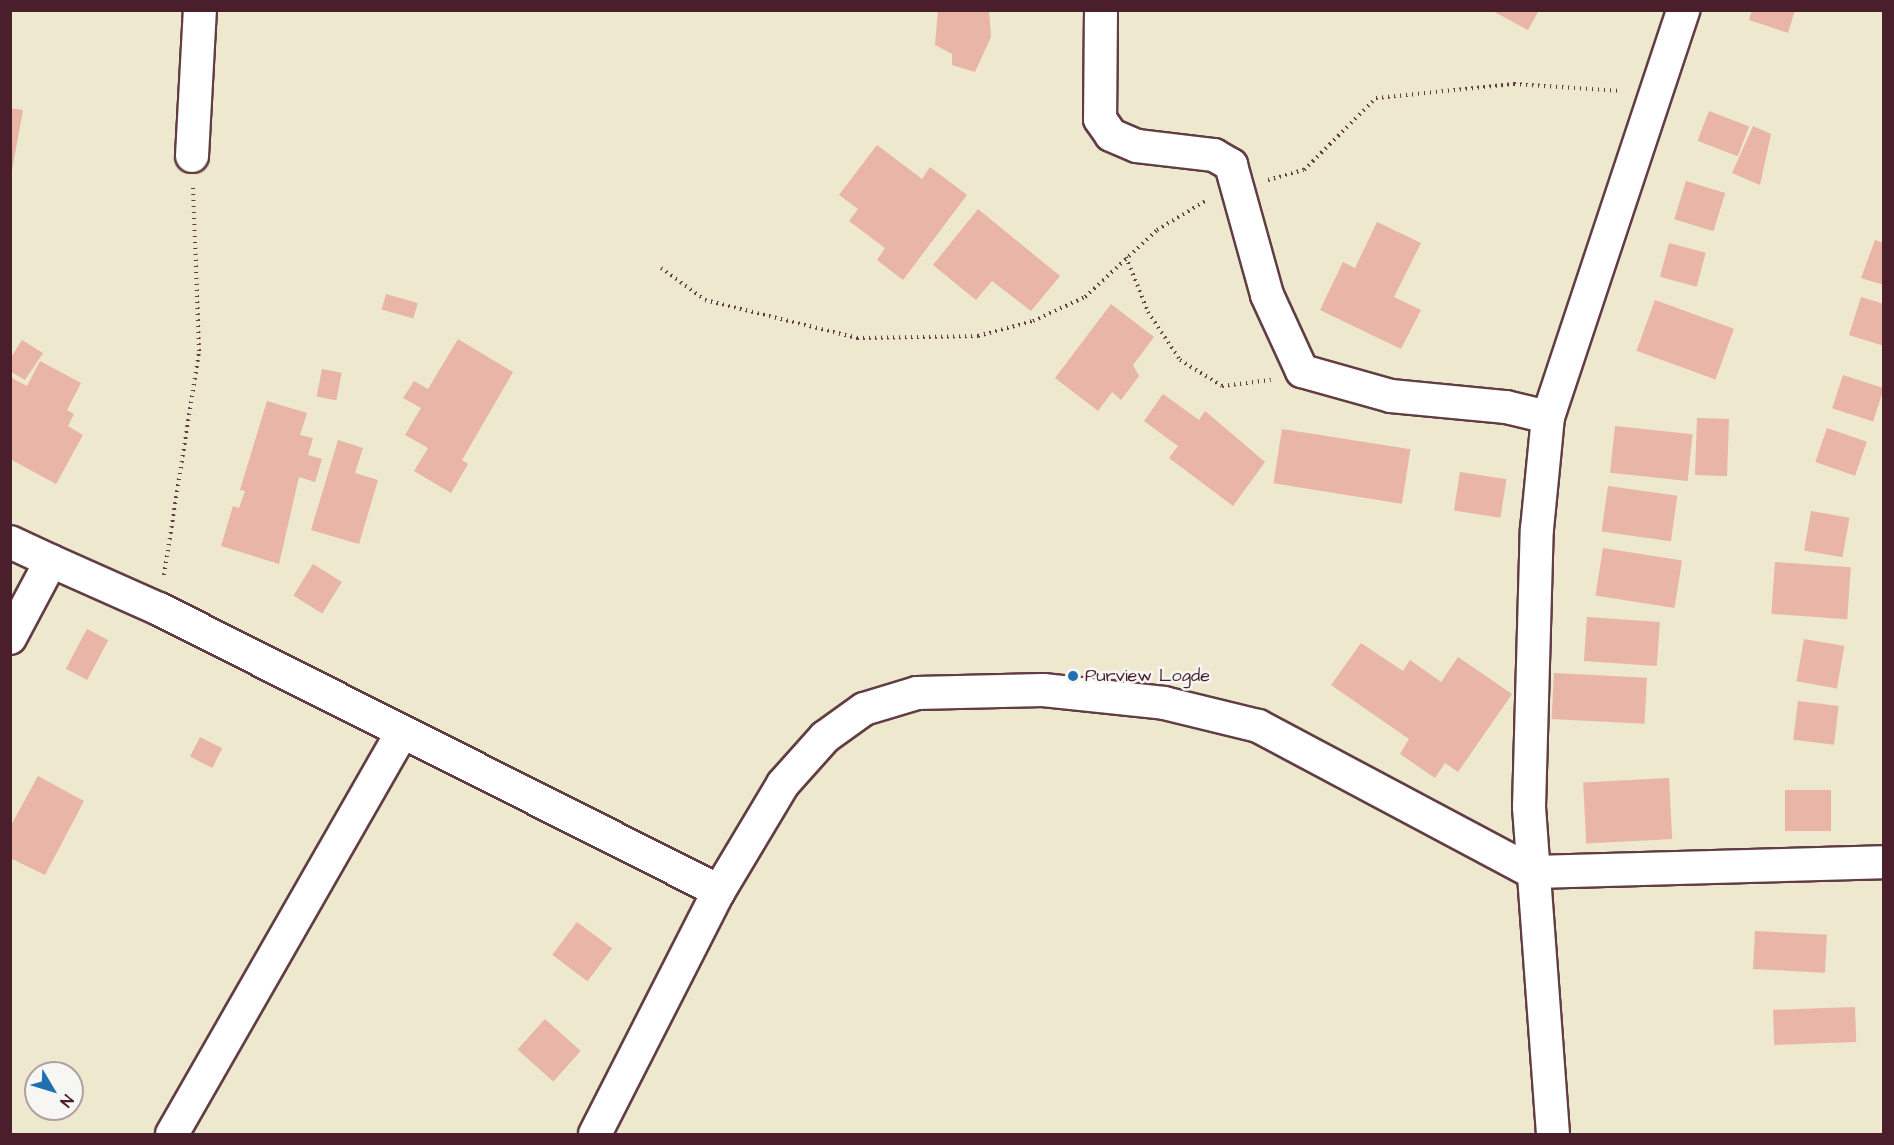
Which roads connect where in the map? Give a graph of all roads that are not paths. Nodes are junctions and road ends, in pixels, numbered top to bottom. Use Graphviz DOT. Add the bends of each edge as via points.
graph roads {
  1 [pos="200,10"];
  2 [pos="1101,10"];
  3 [pos="1683,10"];
  4 [pos="192,156"];
  5 [pos="1548,417"];
  6 [pos="10,542"];
  7 [pos="51,561"];
  8 [pos="10,638"];
  9 [pos="402,732"];
  10 [pos="1884,862"];
  11 [pos="1533,872"];
  12 [pos="718,891"];
  13 [pos="172,1134"];
  14 [pos="595,1134"];
  15 [pos="1553,1134"];
  1 -- 4 [label="street"];
  2 -- 5 [label="street" via="1100,119 1111,135 1137,146 1222,157 1241,188 1267,295 1302,371 1391,396 1495,405"];
  3 -- 5 [label="street"];
  5 -- 11 [label="street" via="1536,541 1529,807"];
  6 -- 7 [label="street"];
  7 -- 8 [label="street"];
  7 -- 9 [label="street" via="159,609"];
  9 -- 12 [label="street"];
  9 -- 13 [label="street"];
  10 -- 11 [label="street"];
  11 -- 12 [label="street" via="1384,797 1330,762 1258,726 1164,703 1043,690 917,693 864,709 825,736 783,784"];
  11 -- 15 [label="street"];
  12 -- 14 [label="street"];
}
